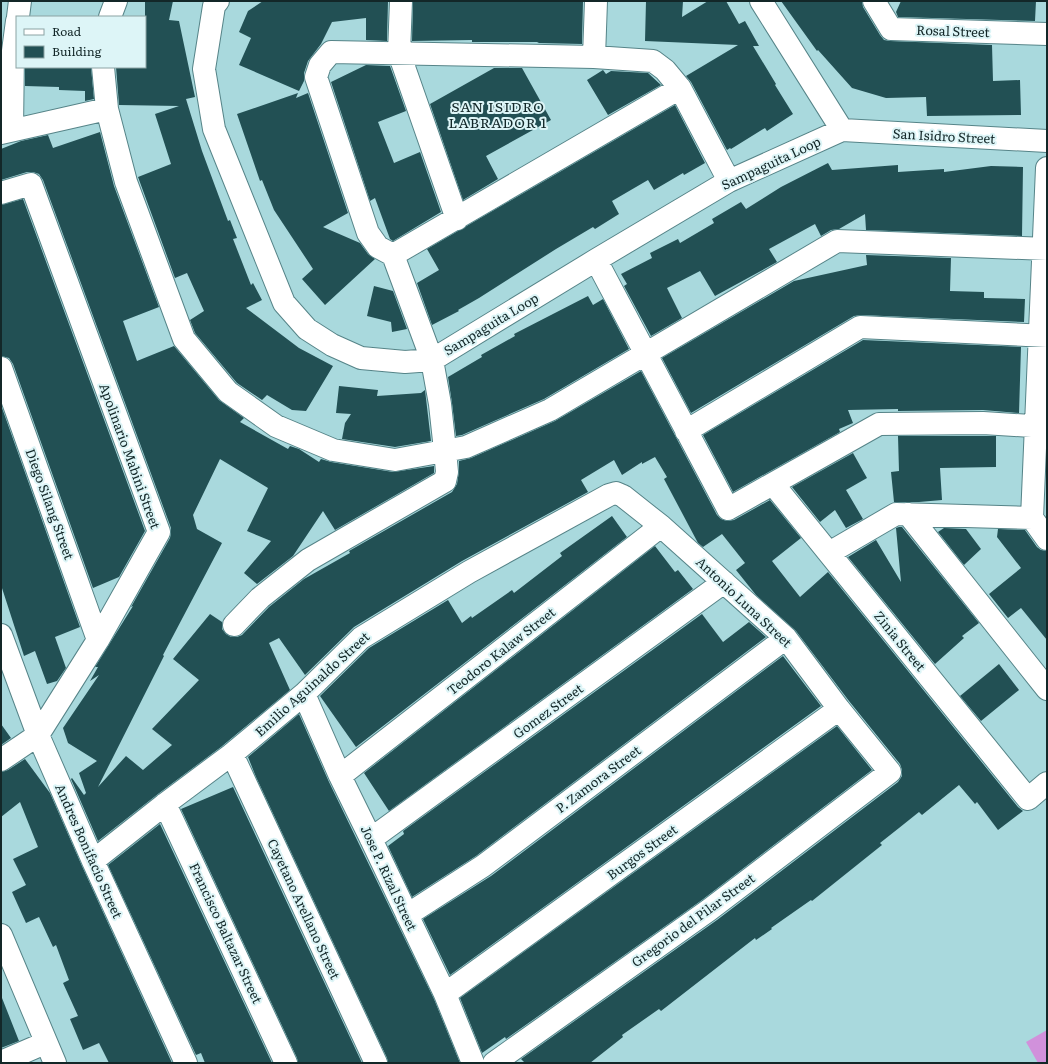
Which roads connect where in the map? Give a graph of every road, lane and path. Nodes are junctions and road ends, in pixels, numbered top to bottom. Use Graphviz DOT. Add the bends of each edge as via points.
graph roads {
  1 [pos="20,1"];
  2 [pos="116,1"];
  3 [pos="401,1"];
  4 [pos="596,1"];
  5 [pos="761,1"];
  6 [pos="874,1"];
  7 [pos="212,3"];
  8 [pos="18,16"];
  9 [pos="110,16"];
  10 [pos="16,28"];
  11 [pos="1047,34"];
  12 [pos="399,53"];
  13 [pos="594,57"];
  14 [pos="103,68"];
  15 [pos="680,88"];
  16 [pos="107,109"];
  17 [pos="842,130"];
  18 [pos="7,132"];
  19 [pos="1047,141"];
  20 [pos="1047,168"];
  21 [pos="729,181"];
  22 [pos="1,193"];
  23 [pos="457,219"];
  24 [pos="1045,249"];
  25 [pos="393,256"];
  26 [pos="596,260"];
  27 [pos="1043,336"];
  28 [pos="645,354"];
  29 [pos="432,360"];
  30 [pos="1,368"];
  31 [pos="1041,427"];
  32 [pos="686,431"];
  33 [pos="445,450"];
  34 [pos="773,484"];
  35 [pos="609,495"];
  36 [pos="908,514"];
  37 [pos="1032,518"];
  38 [pos="661,526"];
  39 [pos="1047,539"];
  40 [pos="829,553"];
  41 [pos="724,582"];
  42 [pos="234,625"];
  43 [pos="786,638"];
  44 [pos="98,640"];
  45 [pos="3,644"];
  46 [pos="1047,689"];
  47 [pos="304,694"];
  48 [pos="839,709"];
  49 [pos="38,735"];
  50 [pos="232,754"];
  51 [pos="1,760"];
  52 [pos="890,772"];
  53 [pos="340,776"];
  54 [pos="1047,783"];
  55 [pos="166,804"];
  56 [pos="371,839"];
  57 [pos="93,861"];
  58 [pos="407,915"];
  59 [pos="1,935"];
  60 [pos="445,994"];
  61 [pos="46,1043"];
  62 [pos="1,1062"];
  63 [pos="54,1063"];
  64 [pos="186,1063"];
  65 [pos="286,1063"];
  66 [pos="376,1063"];
  67 [pos="473,1063"];
  68 [pos="494,1063"];
  1 -- 8 [label="street"];
  2 -- 9 [label="street"];
  3 -- 12 [label="street"];
  4 -- 13 [label="street"];
  5 -- 17 [label="street"];
  6 -- 11 [label="street, Rosal Street" via="891,29"];
  7 -- 29 [label="street, Sampaguita Loop" via="204,69 214,129 284,304 307,329 332,345 361,358 405,362"];
  10 -- 18 [label="street"];
  12 -- 13 [label="street"];
  12 -- 23 [label="street"];
  12 -- 25 [label="street" via="331,52 320,65 316,77 368,233 378,247"];
  13 -- 15 [label="street" via="653,61 665,70"];
  14 -- 16 [label="street"];
  15 -- 21 [label="street"];
  15 -- 23 [label="street"];
  16 -- 18 [label="street"];
  16 -- 33 [label="street" via="126,182 184,339 228,392 276,426 332,450 395,460"];
  17 -- 19 [label="street, San Isidro Street"];
  17 -- 21 [label="street, Sampaguita Loop"];
  20 -- 24 [label="street"];
  21 -- 26 [label="street, Sampaguita Loop"];
  22 -- 44 [label="street, Apolinario Mabini Street" via="31,184 159,532"];
  23 -- 25 [label="street"];
  24 -- 27 [label="street"];
  24 -- 28 [label="street" via="838,241"];
  25 -- 29 [label="street"];
  26 -- 28 [label="street"];
  26 -- 29 [label="street, Sampaguita Loop"];
  27 -- 31 [label="street"];
  27 -- 32 [label="street" via="860,327"];
  28 -- 32 [label="street"];
  28 -- 33 [label="street" via="550,410 466,447"];
  29 -- 33 [label="street"];
  30 -- 44 [label="street, Diego Silang Street"];
  31 -- 34 [label="street" via="983,423 878,424"];
  31 -- 37 [label="street"];
  32 -- 34 [label="street" via="728,509"];
  33 -- 42 [label="street" via="445,481 308,560 260,598"];
  34 -- 40 [label="street, Zinia Street"];
  35 -- 38 [label="street, Antonio Luna Street" via="616,493 623,496"];
  35 -- 47 [label="street, Emilio Aguinaldo Street" via="468,572 361,638"];
  36 -- 37 [label="street"];
  36 -- 40 [label="street" via="896,514"];
  36 -- 46 [label="street"];
  37 -- 39 [label="street"];
  38 -- 41 [label="street, Antonio Luna Street"];
  38 -- 53 [label="street, Teodoro Kalaw Street"];
  40 -- 54 [label="street, Zinia Street" via="1028,799"];
  41 -- 43 [label="street, Antonio Luna Street"];
  41 -- 56 [label="street, Gomez Street"];
  43 -- 48 [label="street, Antonio Luna Street"];
  43 -- 58 [label="street, P. Zamora Street" via="483,866"];
  44 -- 49 [label="street, Apolinario Mabini Street"];
  45 -- 49 [label="street, Andres Bonifacio Street"];
  47 -- 50 [label="street, Emilio Aguinaldo Street"];
  47 -- 53 [label="street, Jose P. Rizal Street"];
  48 -- 52 [label="street, Antonio Luna Street"];
  48 -- 60 [label="street, Burgos Street"];
  49 -- 51 [label="street, Apolinario Mabini Street"];
  49 -- 57 [label="street, Andres Bonifacio Street"];
  50 -- 55 [label="street, Emilio Aguinaldo Street"];
  50 -- 66 [label="street, Cayetano Arellano Street"];
  52 -- 68 [label="street, Gregorio del Pilar Street" via="709,910"];
  53 -- 56 [label="street, Jose P. Rizal Street"];
  55 -- 57 [label="street, Emilio Aguinaldo Street"];
  55 -- 65 [label="street, Francisco Baltazar Street"];
  56 -- 58 [label="street, Jose P. Rizal Street"];
  57 -- 64 [label="street, Andres Bonifacio Street"];
  58 -- 60 [label="street, Jose P. Rizal Street"];
  59 -- 61 [label="street"];
  60 -- 67 [label="street, Jose P. Rizal Street"];
  61 -- 62 [label="street"];
  61 -- 63 [label="street"];
}
